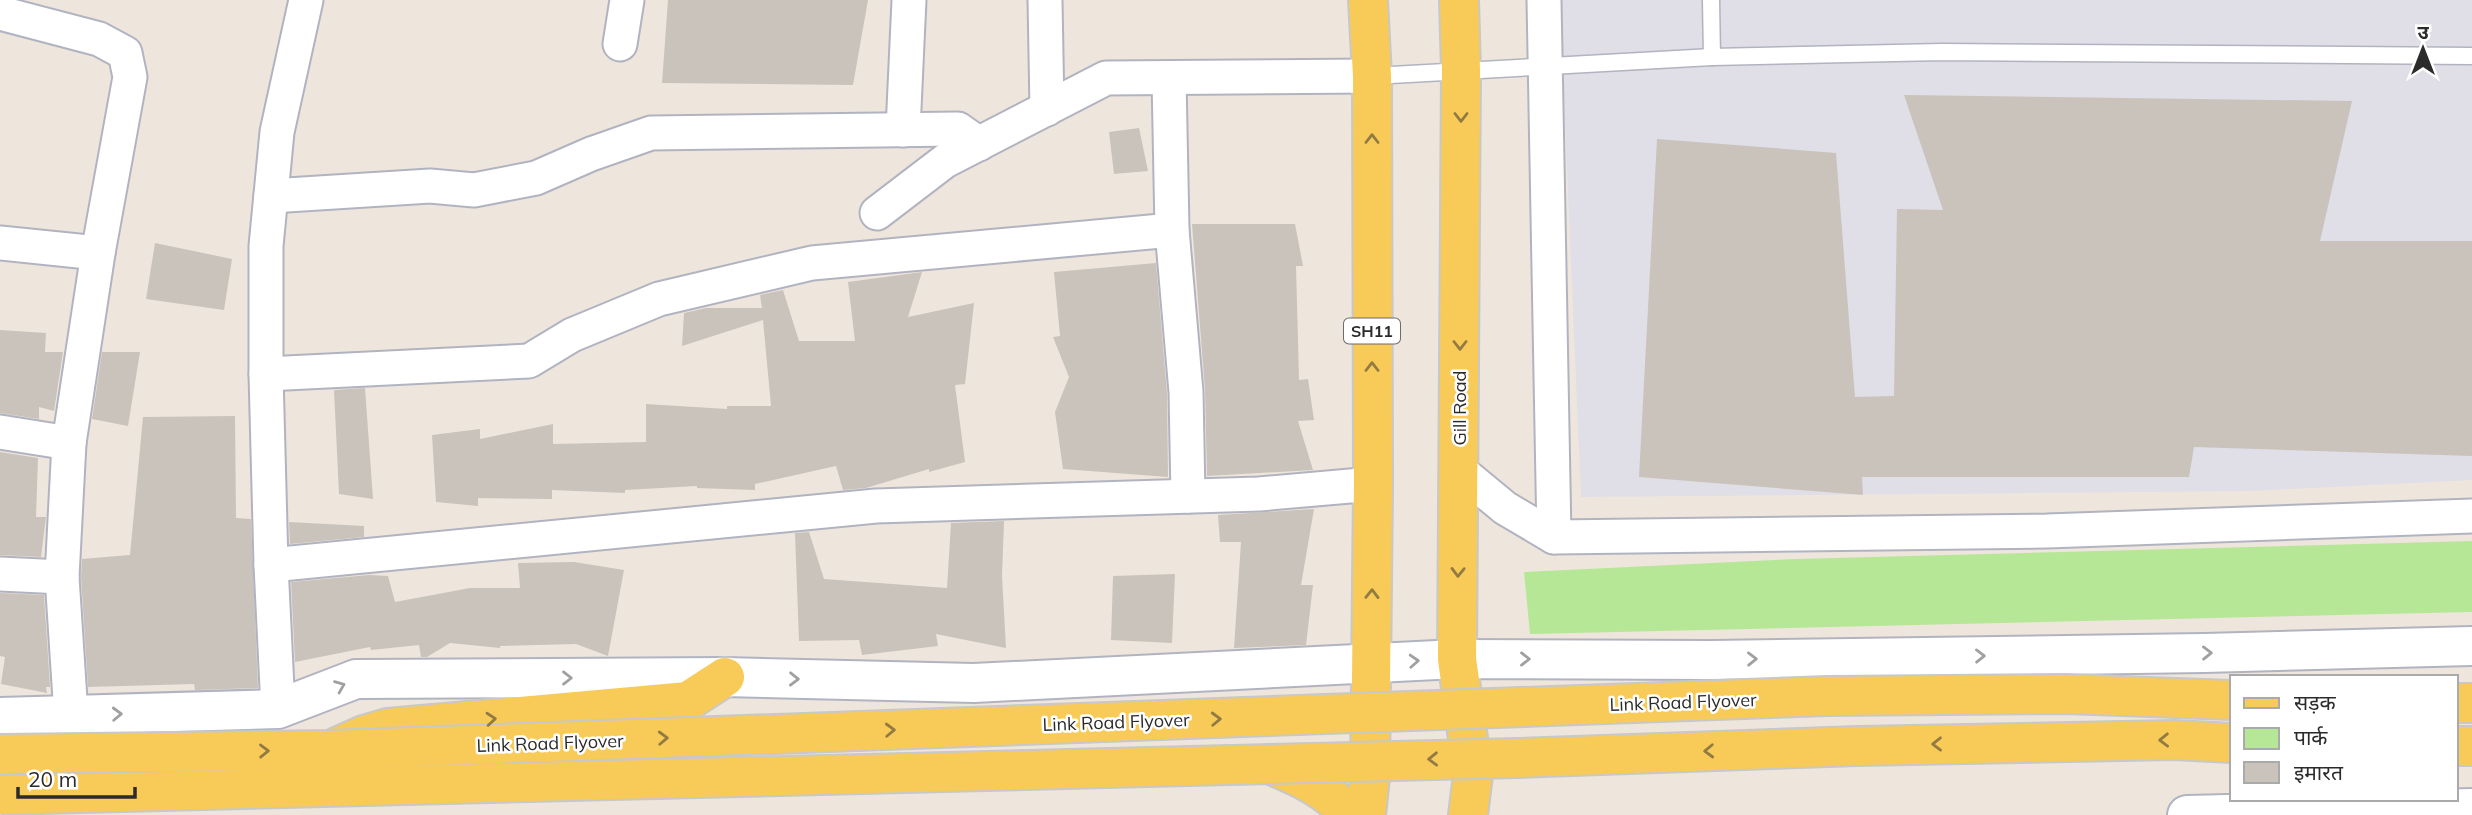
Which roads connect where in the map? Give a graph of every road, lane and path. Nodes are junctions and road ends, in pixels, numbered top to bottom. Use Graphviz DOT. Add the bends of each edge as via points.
graph roads {
  1 [pos="306,0"];
  2 [pos="627,0"];
  3 [pos="909,0"];
  4 [pos="1045,0"];
  5 [pos="1368,0"];
  6 [pos="1459,0"];
  7 [pos="1544,0"];
  8 [pos="1711,0"];
  9 [pos="0,13"];
  10 [pos="620,44"];
  11 [pos="2472,56"];
  12 [pos="1712,57"];
  13 [pos="1546,65"];
  14 [pos="1461,69"];
  15 [pos="1372,76"];
  16 [pos="1169,78"];
  17 [pos="1046,109"];
  18 [pos="904,130"];
  19 [pos="979,144"];
  20 [pos="271,196"];
  21 [pos="877,214"];
  22 [pos="1172,230"];
  23 [pos="0,243"];
  24 [pos="98,253"];
  25 [pos="266,374"];
  26 [pos="0,432"];
  27 [pos="69,443"];
  28 [pos="1459,470"];
  29 [pos="1373,484"];
  30 [pos="1188,496"];
  31 [pos="2472,516"];
  32 [pos="1554,537"];
  33 [pos="271,565"];
  34 [pos="0,574"];
  35 [pos="62,577"];
  36 [pos="2472,646"];
  37 [pos="1457,659"];
  38 [pos="1371,663"];
  39 [pos="725,677"];
  40 [pos="2230,700"];
  41 [pos="278,709"];
  42 [pos="71,715"];
  43 [pos="0,717"];
  44 [pos="2230,743"];
  45 [pos="329,750"];
  46 [pos="0,754"];
  47 [pos="1269,764"];
  48 [pos="0,795"];
  49 [pos="2472,808"];
  50 [pos="1350,815"];
  51 [pos="1366,815"];
  52 [pos="1468,815"];
  53 [pos="2187,815"];
  1 -- 20 [label="street" via="277,131"];
  2 -- 10 [label="street"];
  3 -- 18 [label="street"];
  4 -- 17 [label="street"];
  5 -- 15 [label="main road, SH11"];
  6 -- 14 [label="main road, Gill Road"];
  7 -- 13 [label="street"];
  8 -- 12 [label="lane"];
  9 -- 24 [label="street" via="99,38 125,53 130,77"];
  11 -- 12 [label="lane" via="1941,52"];
  12 -- 13 [label="lane"];
  13 -- 14 [label="lane"];
  13 -- 32 [label="street"];
  14 -- 15 [label="lane"];
  14 -- 28 [label="main road, Gill Road, one-way"];
  15 -- 16 [label="street"];
  29 -- 15 [label="main road, SH11, one-way"];
  16 -- 17 [label="street" via="1106,78"];
  16 -- 22 [label="street"];
  17 -- 19 [label="street"];
  18 -- 19 [label="street" via="958,129"];
  18 -- 20 [label="street" via="651,134 536,178 474,190 430,186"];
  19 -- 21 [label="street" via="945,161"];
  20 -- 25 [label="street" via="266,246"];
  22 -- 25 [label="street" via="812,262 659,299 572,335 530,361"];
  22 -- 30 [label="street" via="1186,392"];
  23 -- 24 [label="street"];
  24 -- 27 [label="street"];
  25 -- 33 [label="street"];
  26 -- 27 [label="street"];
  27 -- 35 [label="street"];
  28 -- 32 [label="street" via="1505,508"];
  28 -- 37 [label="main road, Gill Road, one-way"];
  29 -- 30 [label="street"];
  38 -- 29 [label="main road, SH11, one-way"];
  30 -- 33 [label="street" via="876,506"];
  31 -- 32 [label="street" via="2047,531"];
  33 -- 41 [label="street"];
  34 -- 35 [label="street"];
  35 -- 42 [label="street"];
  37 -- 36 [label="street, one-way" via="1711,660"];
  38 -- 37 [label="street, one-way"];
  37 -- 52 [label="main road, Gill Road" via="1473,775"];
  39 -- 38 [label="street, one-way" via="974,683"];
  38 -- 51 [label="main road, SH11"];
  41 -- 39 [label="street, one-way" via="356,679"];
  45 -- 39 [label="main road, one-way" via="388,729 688,701"];
  45 -- 40 [label="main road, Link Road Flyover, one-way, bridge" via="1828,696 2066,694"];
  42 -- 41 [label="street, one-way"];
  42 -- 43 [label="street"];
  44 -- 47 [label="main road, one-way, bridge" via="1858,746"];
  46 -- 45 [label="main road, Link Road Flyover, one-way, bridge"];
  47 -- 48 [label="main road, bridge"];
  47 -- 50 [label="main road" via="1309,780"];
  49 -- 53 [label="street"];
}
